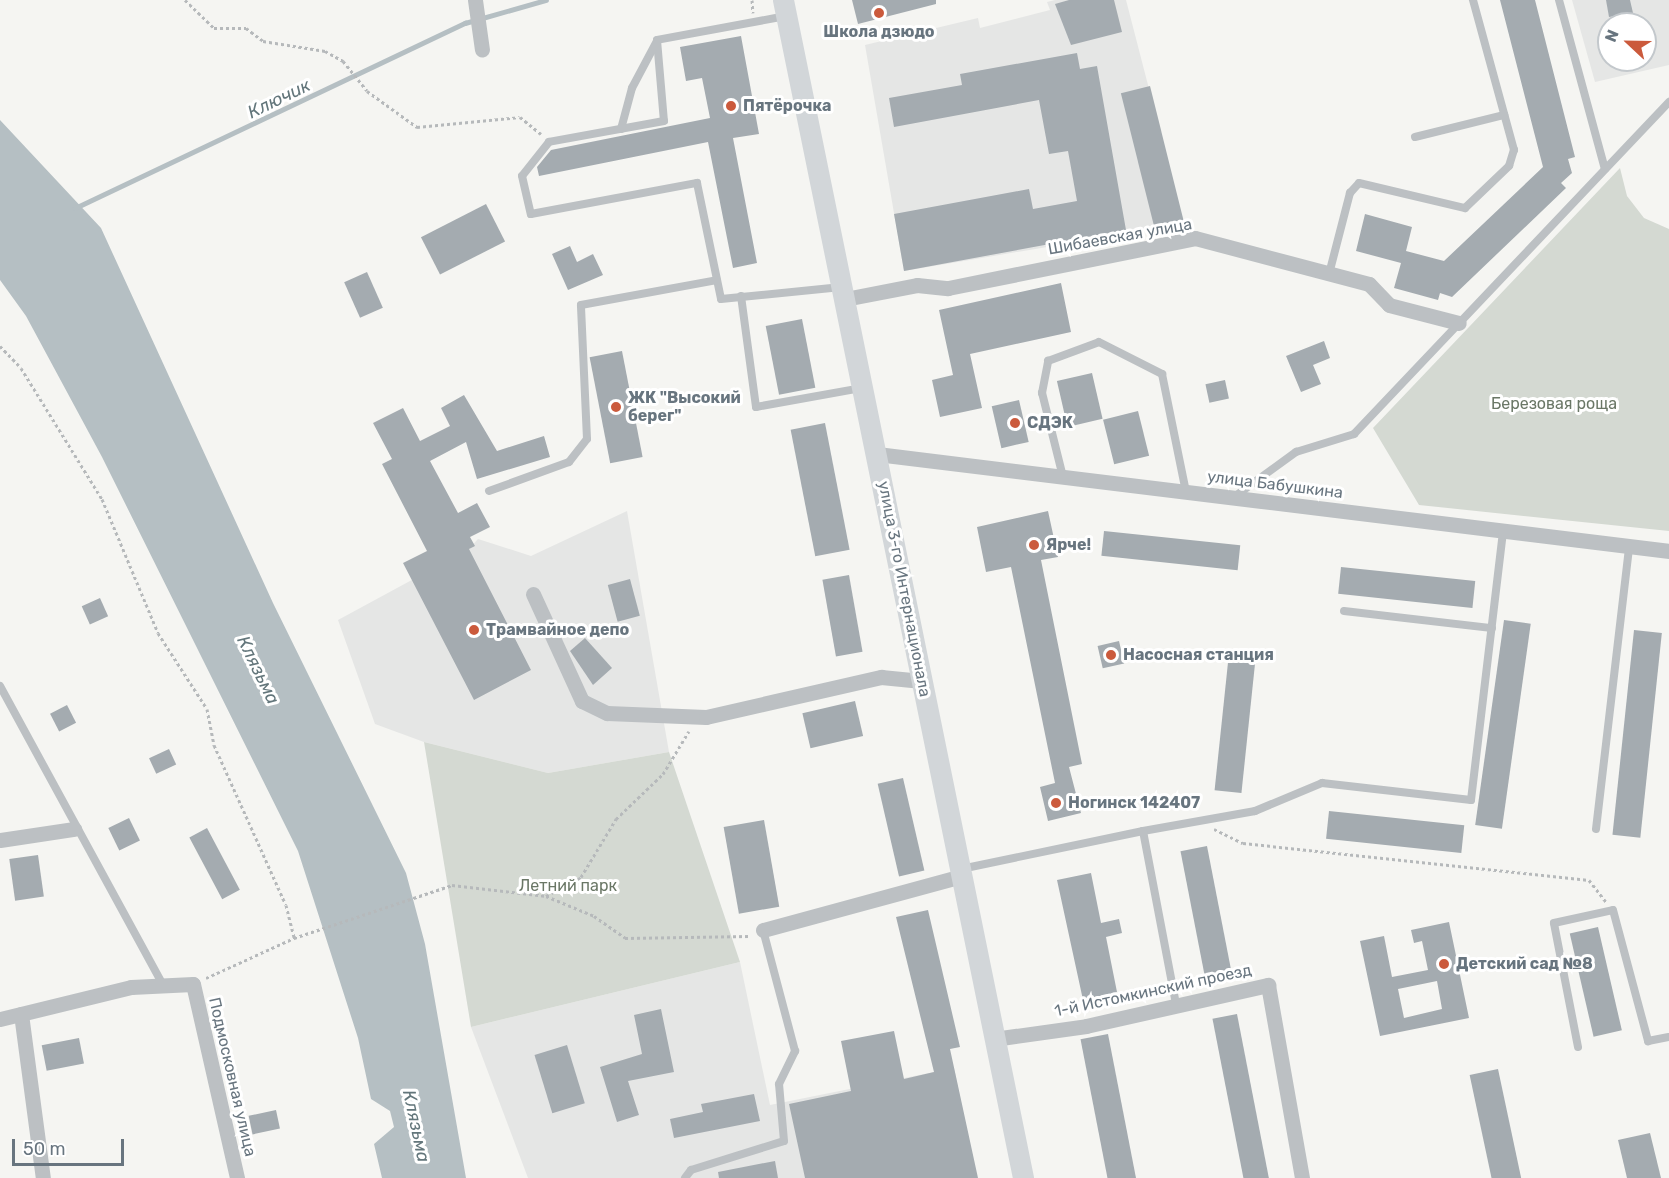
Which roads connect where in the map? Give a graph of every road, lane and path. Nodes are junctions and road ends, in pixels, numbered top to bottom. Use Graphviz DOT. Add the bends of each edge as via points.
graph roads {
  1 [pos="185,0"];
  2 [pos="474,0"];
  3 [pos="1473,0"];
  4 [pos="1559,0"];
  5 [pos="785,8"];
  6 [pos="657,40"];
  7 [pos="482,50"];
  8 [pos="1669,102"];
  9 [pos="1504,115"];
  10 [pos="621,129"];
  11 [pos="1415,137"];
  12 [pos="549,142"];
  13 [pos="1605,169"];
  14 [pos="1329,274"];
  15 [pos="717,280"];
  16 [pos="844,293"];
  17 [pos="741,296"];
  18 [pos="1459,323"];
  19 [pos="0,346"];
  20 [pos="863,388"];
  21 [pos="877,454"];
  22 [pos="1063,478"];
  23 [pos="489,492"];
  24 [pos="1186,492"];
  25 [pos="1234,498"];
  26 [pos="1503,531"];
  27 [pos="1629,546"];
  28 [pos="1669,551"];
  29 [pos="533,594"];
  30 [pos="1344,611"];
  31 [pos="1492,628"];
  32 [pos="922,681"];
  33 [pos="0,686"];
  34 [pos="706,717"];
  35 [pos="1196,821"];
  36 [pos="74,829"];
  37 [pos="1596,829"];
  38 [pos="1143,831"];
  39 [pos="0,840"];
  40 [pos="961,872"];
  41 [pos="546,896"];
  42 [pos="1613,910"];
  43 [pos="764,933"];
  44 [pos="294,938"];
  45 [pos="193,984"];
  46 [pos="163,985"];
  47 [pos="1176,1004"];
  48 [pos="21,1014"];
  49 [pos="0,1019"];
  50 [pos="1669,1037"];
  51 [pos="994,1039"];
  52 [pos="1578,1047"];
  53 [pos="43,1178"];
  54 [pos="237,1178"];
  55 [pos="685,1178"];
  56 [pos="1023,1178"];
  57 [pos="1302,1178"];
  1 -- 12 [label="path" via="214,28 246,28 263,41 325,51 344,61 367,92 417,127 520,117"];
  2 -- 7 [label="street"];
  3 -- 9 [label="lane"];
  4 -- 13 [label="lane"];
  5 -- 6 [label="lane"];
  5 -- 16 [label="main road, улица 3-го Интернационала"];
  6 -- 10 [label="lane" via="632,88"];
  6 -- 10 [label="lane" via="664,121"];
  8 -- 13 [label="lane"];
  9 -- 11 [label="lane"];
  9 -- 14 [label="lane" via="1514,158 1465,208 1365,183 1353,186"];
  10 -- 12 [label="lane"];
  12 -- 15 [label="lane" via="522,176 531,214 697,183"];
  13 -- 18 [label="lane"];
  14 -- 16 [label="street, Шибаевская улица" via="1195,238 948,288 917,285"];
  14 -- 18 [label="street, Шибаевская улица" via="1373,286 1389,305"];
  15 -- 17 [label="lane" via="721,298"];
  15 -- 23 [label="lane" via="581,305 587,439 569,462"];
  16 -- 17 [label="lane"];
  16 -- 20 [label="main road, улица 3-го Интернационала"];
  17 -- 20 [label="lane" via="756,407"];
  18 -- 25 [label="lane" via="1354,434 1296,452"];
  19 -- 44 [label="path" via="21,368 102,499 158,633 207,709 214,745 286,905"];
  20 -- 21 [label="main road, улица 3-го Интернационала"];
  21 -- 22 [label="street, улица Бабушкина"];
  21 -- 32 [label="main road, улица 3-го Интернационала"];
  22 -- 24 [label="street, улица Бабушкина"];
  22 -- 24 [label="lane" via="1042,393 1048,361 1099,342 1162,374"];
  24 -- 25 [label="street, улица Бабушкина"];
  25 -- 26 [label="street, улица Бабушкина"];
  26 -- 27 [label="street, улица Бабушкина"];
  26 -- 31 [label="lane"];
  27 -- 28 [label="street, улица Бабушкина"];
  27 -- 37 [label="lane"];
  29 -- 34 [label="street" via="582,701 607,713 634,717"];
  30 -- 31 [label="lane"];
  31 -- 35 [label="lane" via="1471,800 1322,783 1255,811"];
  32 -- 34 [label="street" via="881,677"];
  32 -- 40 [label="main road, улица 3-го Интернационала"];
  33 -- 36 [label="lane"];
  34 -- 41 [label="path" via="690,729 663,774 616,819 581,877"];
  35 -- 38 [label="lane"];
  35 -- 42 [label="path" via="1243,843 1589,880"];
  36 -- 39 [label="street"];
  36 -- 46 [label="lane"];
  38 -- 40 [label="lane"];
  38 -- 47 [label="lane"];
  40 -- 43 [label="street"];
  40 -- 51 [label="main road, улица 3-го Интернационала"];
  41 -- 43 [label="path" via="594,916 625,938"];
  41 -- 44 [label="path" via="452,885"];
  42 -- 50 [label="lane" via="1648,1041"];
  42 -- 52 [label="lane" via="1554,923"];
  43 -- 55 [label="lane" via="795,1051 779,1084 784,1141 691,1170"];
  44 -- 45 [label="path"];
  45 -- 46 [label="street"];
  45 -- 54 [label="street, Подмосковная улица"];
  46 -- 48 [label="street" via="131,987"];
  47 -- 51 [label="street, 1-й Истомкинский проезд" via="1086,1026"];
  47 -- 57 [label="street, 1-й Истомкинский проезд" via="1268,985"];
  48 -- 49 [label="street"];
  48 -- 53 [label="street"];
  51 -- 56 [label="main road, улица 3-го Интернационала"];
}
